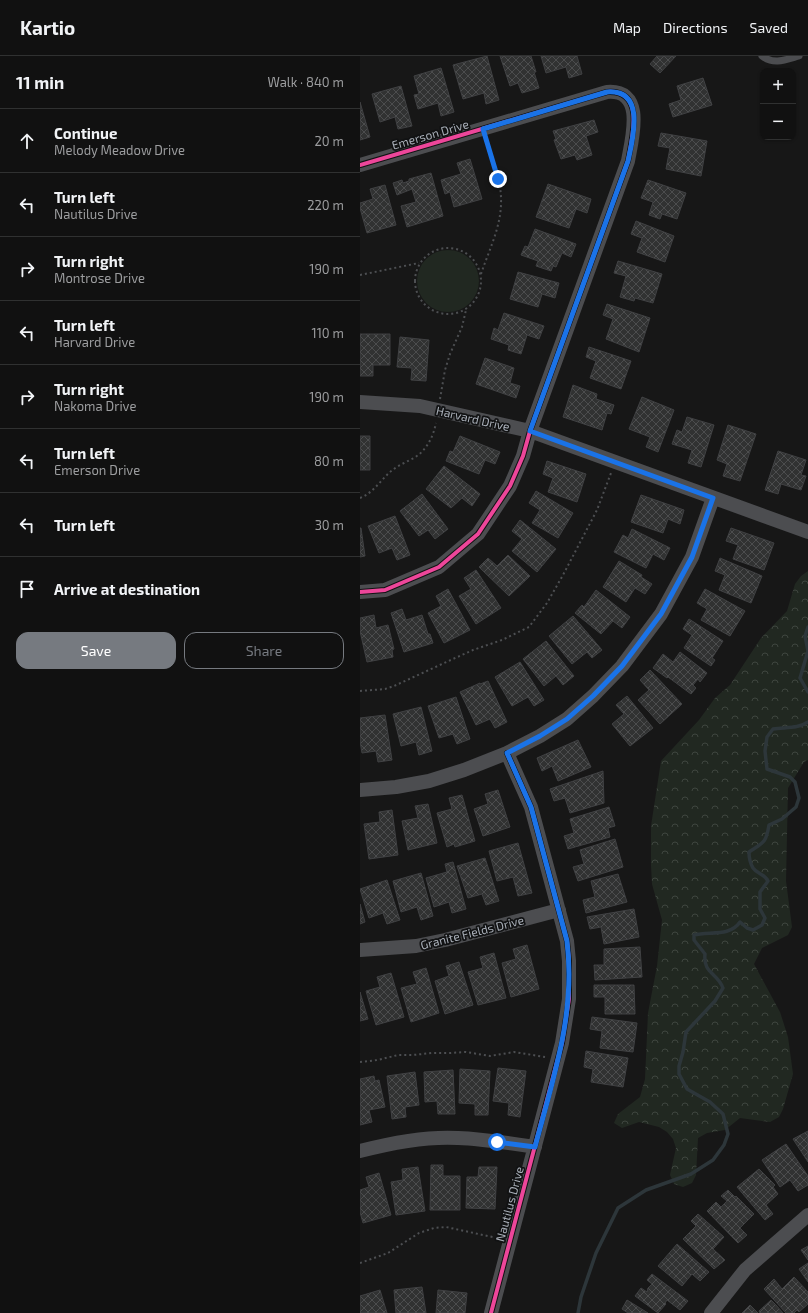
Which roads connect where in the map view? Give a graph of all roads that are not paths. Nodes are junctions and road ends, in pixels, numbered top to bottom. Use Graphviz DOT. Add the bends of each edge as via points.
graph roads {
  1 [pos="762,56"];
  2 [pos="799,56"];
  3 [pos="360,165"];
  4 [pos="360,402"];
  5 [pos="530,431"];
  6 [pos="713,498"];
  7 [pos="808,532"];
  8 [pos="360,592"];
  9 [pos="507,753"];
  10 [pos="360,790"];
  11 [pos="559,910"];
  12 [pos="360,950"];
  13 [pos="535,1147"];
  14 [pos="360,1151"];
  15 [pos="808,1215"];
  16 [pos="491,1313"];
  17 [pos="711,1313"];
  1 -- 2 [label="lane" via="778,62"];
  3 -- 5 [label="street, Emerson Drive" via="607,92 622,94 630,101 634,132 628,161"];
  4 -- 5 [label="street, Harvard Drive" via="420,406"];
  5 -- 6 [label="street, Harvard Drive"];
  5 -- 8 [label="street" via="510,486 478,534 439,566 385,590"];
  6 -- 7 [label="street, Harvard Drive"];
  6 -- 9 [label="street" via="692,557 665,608 622,666 567,719"];
  9 -- 10 [label="street" via="429,781"];
  9 -- 11 [label="street, Nautilus Drive" via="531,807"];
  11 -- 12 [label="street, Granite Fields Drive" via="458,938 416,946"];
  11 -- 13 [label="street, Nautilus Drive" via="567,941 568,1000 562,1043"];
  13 -- 14 [label="street" via="438,1138"];
  13 -- 16 [label="street, Nautilus Drive"];
  15 -- 17 [label="street" via="745,1270"];
}
